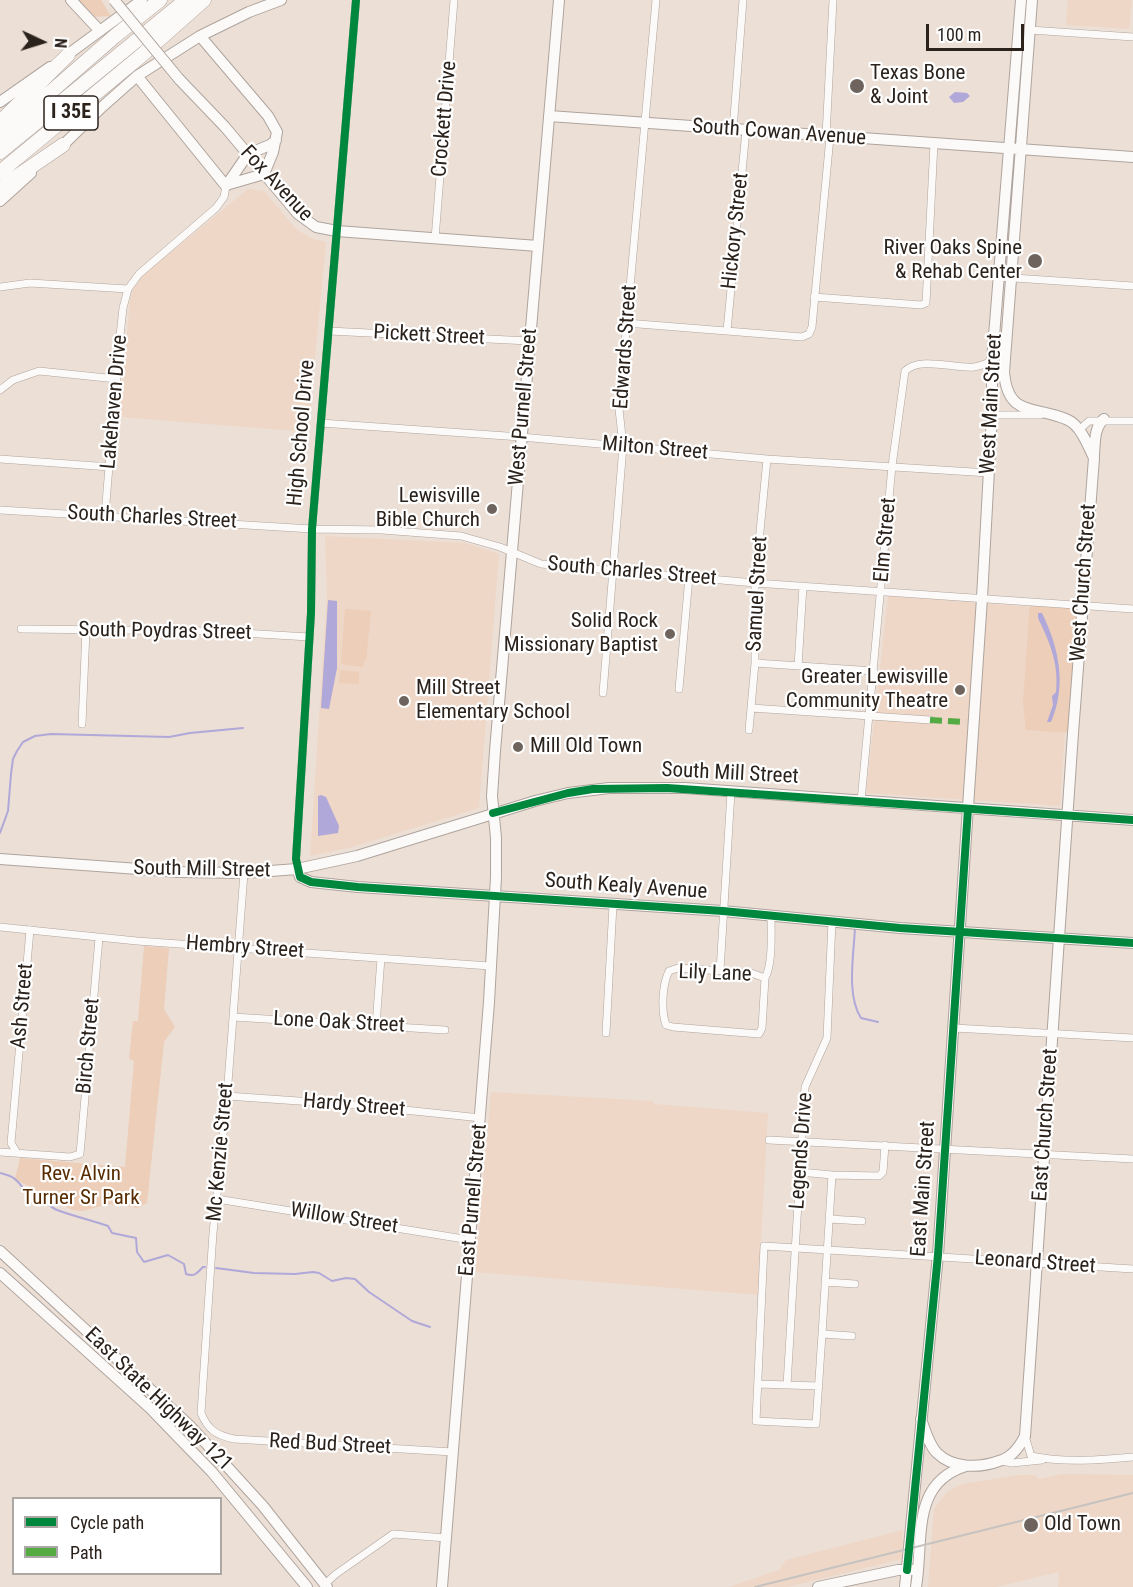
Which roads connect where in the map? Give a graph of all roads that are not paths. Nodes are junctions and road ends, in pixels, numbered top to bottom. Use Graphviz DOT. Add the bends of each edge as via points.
graph roads {
  1 [pos="71,0"];
  2 [pos="114,0"];
  3 [pos="142,0"];
  4 [pos="160,0"];
  5 [pos="186,0"];
  6 [pos="204,0"];
  7 [pos="281,0"];
  8 [pos="356,0"];
  9 [pos="454,0"];
  10 [pos="559,0"];
  11 [pos="656,0"];
  12 [pos="743,0"];
  13 [pos="833,0"];
  14 [pos="1021,0"];
  15 [pos="1032,0"];
  16 [pos="1030,30"];
  17 [pos="100,31"];
  18 [pos="200,36"];
  19 [pos="1133,37"];
  20 [pos="68,55"];
  21 [pos="137,76"];
  22 [pos="0,102"];
  23 [pos="549,116"];
  24 [pos="0,122"];
  25 [pos="645,123"];
  26 [pos="733,130"];
  27 [pos="746,130"];
  28 [pos="0,136"];
  29 [pos="828,136"];
  30 [pos="276,140"];
  31 [pos="934,143"];
  32 [pos="63,145"];
  33 [pos="1015,148"];
  34 [pos="0,152"];
  35 [pos="248,154"];
  36 [pos="1133,157"];
  37 [pos="0,172"];
  38 [pos="264,174"];
  39 [pos="226,186"];
  40 [pos="0,188"];
  41 [pos="0,201"];
  42 [pos="338,231"];
  43 [pos="435,239"];
  44 [pos="538,246"];
  45 [pos="999,277"];
  46 [pos="1011,277"];
  47 [pos="1133,286"];
  48 [pos="0,287"];
  49 [pos="128,289"];
  50 [pos="814,297"];
  51 [pos="627,323"];
  52 [pos="329,331"];
  53 [pos="727,331"];
  54 [pos="529,341"];
  55 [pos="992,361"];
  56 [pos="117,379"];
  57 [pos="0,390"];
  58 [pos="992,415"];
  59 [pos="1048,415"];
  60 [pos="1104,419"];
  61 [pos="1133,421"];
  62 [pos="321,423"];
  63 [pos="1079,430"];
  64 [pos="521,437"];
  65 [pos="623,446"];
  66 [pos="1094,458"];
  67 [pos="0,459"];
  68 [pos="767,459"];
  69 [pos="892,466"];
  70 [pos="110,467"];
  71 [pos="988,473"];
  72 [pos="0,510"];
  73 [pos="105,515"];
  74 [pos="312,529"];
  75 [pos="511,553"];
  76 [pos="612,571"];
  77 [pos="689,577"];
  78 [pos="755,583"];
  79 [pos="803,586"];
  80 [pos="881,592"];
  81 [pos="982,598"];
  82 [pos="1082,605"];
  83 [pos="1133,609"];
  84 [pos="21,629"];
  85 [pos="86,630"];
  86 [pos="309,637"];
  87 [pos="755,663"];
  88 [pos="798,666"];
  89 [pos="874,671"];
  90 [pos="679,689"];
  91 [pos="603,693"];
  92 [pos="751,708"];
  93 [pos="870,716"];
  94 [pos="930,720"];
  95 [pos="82,724"];
  96 [pos="749,730"];
  97 [pos="731,792"];
  98 [pos="861,801"];
  99 [pos="968,809"];
  100 [pos="493,813"];
  101 [pos="1067,814"];
  102 [pos="1133,820"];
  103 [pos="0,859"];
  104 [pos="314,866"];
  105 [pos="297,869"];
  106 [pos="244,873"];
  107 [pos="324,884"];
  108 [pos="494,896"];
  109 [pos="613,904"];
  110 [pos="723,911"];
  111 [pos="771,915"];
  112 [pos="832,921"];
  113 [pos="0,927"];
  114 [pos="30,930"];
  115 [pos="959,932"];
  116 [pos="99,938"];
  117 [pos="1060,939"];
  118 [pos="1133,943"];
  119 [pos="239,948"];
  120 [pos="381,958"];
  121 [pos="490,966"];
  122 [pos="720,971"];
  123 [pos="765,978"];
  124 [pos="233,1017"];
  125 [pos="376,1025"];
  126 [pos="954,1028"];
  127 [pos="445,1030"];
  128 [pos="606,1033"];
  129 [pos="1052,1033"];
  130 [pos="1133,1038"];
  131 [pos="227,1096"];
  132 [pos="481,1118"];
  133 [pos="769,1140"];
  134 [pos="801,1142"];
  135 [pos="885,1145"];
  136 [pos="944,1148"];
  137 [pos="0,1152"];
  138 [pos="17,1153"];
  139 [pos="1044,1154"];
  140 [pos="1133,1159"];
  141 [pos="800,1172"];
  142 [pos="832,1175"];
  143 [pos="217,1199"];
  144 [pos="829,1219"];
  145 [pos="862,1221"];
  146 [pos="470,1240"];
  147 [pos="795,1247"];
  148 [pos="827,1249"];
  149 [pos="0,1251"];
  150 [pos="938,1255"];
  151 [pos="1037,1263"];
  152 [pos="1133,1269"];
  153 [pos="0,1273"];
  154 [pos="825,1282"];
  155 [pos="855,1284"];
  156 [pos="822,1334"];
  157 [pos="852,1336"];
  158 [pos="758,1384"];
  159 [pos="787,1385"];
  160 [pos="819,1386"];
  161 [pos="921,1419"];
  162 [pos="191,1427"];
  163 [pos="209,1429"];
  164 [pos="1025,1436"];
  165 [pos="179,1438"];
  166 [pos="453,1452"];
  167 [pos="1133,1456"];
  168 [pos="1050,1458"];
  169 [pos="1000,1461"];
  170 [pos="966,1466"];
  171 [pos="447,1538"];
  172 [pos="919,1569"];
  173 [pos="907,1570"];
  174 [pos="326,1586"];
  175 [pos="307,1587"];
  176 [pos="442,1587"];
  177 [pos="818,1587"];
  178 [pos="905,1587"];
  179 [pos="916,1587"];
  1 -- 17 [label="main road"];
  2 -- 35 [label="main road, Fox Avenue, bridge"];
  3 -- 17 [label="main road"];
  4 -- 28 [label="highway, I 35E"];
  5 -- 34 [label="highway"];
  6 -- 37 [label="highway, I 35E"];
  7 -- 18 [label="main road"];
  8 -- 42 [label="street, High School Drive"];
  9 -- 43 [label="street, Crockett Drive"];
  10 -- 23 [label="main road, West Purnell Street"];
  11 -- 25 [label="street, Edwards Street"];
  12 -- 26 [label="street"];
  13 -- 29 [label="street"];
  14 -- 33 [label="main road, West Main Street"];
  15 -- 16 [label="main road, West Main Street"];
  16 -- 19 [label="street"];
  16 -- 33 [label="main road, West Main Street"];
  17 -- 20 [label="main road"];
  18 -- 21 [label="main road"];
  18 -- 30 [label="main road" via="268,116 277,132"];
  20 -- 22 [label="main road"];
  20 -- 24 [label="highway"];
  21 -- 32 [label="main road"];
  21 -- 39 [label="main road"];
  23 -- 25 [label="main road, South Cowan Avenue"];
  23 -- 44 [label="main road, West Purnell Street"];
  25 -- 26 [label="main road, South Cowan Avenue"];
  25 -- 51 [label="street, Edwards Street"];
  26 -- 27 [label="main road, South Cowan Avenue"];
  27 -- 29 [label="main road, South Cowan Avenue"];
  27 -- 53 [label="street, Hickory Street"];
  29 -- 31 [label="main road, South Cowan Avenue"];
  29 -- 50 [label="street"];
  30 -- 35 [label="main road"];
  30 -- 38 [label="main road"];
  31 -- 33 [label="main road, South Cowan Avenue"];
  31 -- 50 [label="street" via="926,303"];
  32 -- 40 [label="highway"];
  32 -- 41 [label="main road"];
  33 -- 36 [label="main road, South Cowan Avenue"];
  33 -- 45 [label="main road, West Main Street"];
  33 -- 46 [label="main road, West Main Street"];
  35 -- 38 [label="main road, Fox Avenue"];
  35 -- 39 [label="main road"];
  38 -- 39 [label="main road"];
  38 -- 42 [label="main road, Fox Avenue" via="307,222"];
  39 -- 49 [label="street" via="216,208 139,274"];
  42 -- 43 [label="main road, Fox Avenue"];
  42 -- 52 [label="street, High School Drive"];
  43 -- 44 [label="main road, Fox Avenue"];
  44 -- 54 [label="main road, West Purnell Street"];
  45 -- 46 [label="street"];
  45 -- 55 [label="main road, West Main Street"];
  46 -- 47 [label="street"];
  46 -- 59 [label="main road, West Main Street" via="1005,383 1012,400 1028,410"];
  48 -- 49 [label="street" via="30,283"];
  49 -- 56 [label="street, Lakehaven Drive"];
  50 -- 53 [label="street" via="812,327 802,337"];
  51 -- 53 [label="street"];
  51 -- 65 [label="street, Edwards Street" via="619,409"];
  52 -- 54 [label="street, Pickett Street"];
  52 -- 62 [label="street, High School Drive"];
  54 -- 64 [label="main road, West Purnell Street"];
  55 -- 58 [label="main road, West Main Street"];
  55 -- 69 [label="street, Elm Street" via="975,367 922,364 905,371"];
  56 -- 57 [label="street" via="39,371 13,380"];
  56 -- 70 [label="street, Lakehaven Drive"];
  58 -- 59 [label="street"];
  58 -- 71 [label="main road, West Main Street"];
  59 -- 63 [label="main road" via="1069,420"];
  60 -- 61 [label="street"];
  60 -- 63 [label="street" via="1089,421"];
  60 -- 66 [label="main road, West Church Street" via="1097,430"];
  62 -- 64 [label="street, Milton Street"];
  62 -- 74 [label="street, High School Drive"];
  63 -- 66 [label="main road"];
  64 -- 65 [label="street, Milton Street"];
  64 -- 75 [label="main road, West Purnell Street"];
  65 -- 68 [label="street, Milton Street"];
  65 -- 76 [label="street, Edwards Street"];
  66 -- 82 [label="main road, West Church Street"];
  67 -- 70 [label="street"];
  68 -- 69 [label="street, Milton Street"];
  68 -- 78 [label="street, Samuel Street"];
  69 -- 71 [label="street, Milton Street"];
  69 -- 80 [label="street, Elm Street"];
  70 -- 73 [label="street, Lakehaven Drive"];
  71 -- 81 [label="main road, West Main Street"];
  72 -- 73 [label="street, South Charles Street"];
  73 -- 74 [label="street, South Charles Street"];
  74 -- 75 [label="street, South Charles Street" via="461,536"];
  74 -- 86 [label="street, High School Drive"];
  75 -- 76 [label="street, South Charles Street" via="542,564"];
  75 -- 100 [label="main road, West Purnell Street"];
  76 -- 77 [label="street, South Charles Street"];
  76 -- 91 [label="street, Edwards Street"];
  77 -- 78 [label="street, South Charles Street"];
  77 -- 90 [label="street"];
  78 -- 79 [label="street, South Charles Street"];
  78 -- 87 [label="street, Samuel Street"];
  79 -- 80 [label="street, South Charles Street"];
  79 -- 88 [label="street"];
  80 -- 81 [label="street, South Charles Street"];
  80 -- 89 [label="street, Elm Street"];
  81 -- 82 [label="street, South Charles Street"];
  81 -- 99 [label="main road, West Main Street"];
  82 -- 83 [label="street, South Charles Street"];
  82 -- 101 [label="main road, West Church Street"];
  84 -- 85 [label="street, South Poydras Street"];
  85 -- 86 [label="street, South Poydras Street"];
  85 -- 95 [label="street"];
  86 -- 105 [label="street, High School Drive"];
  87 -- 88 [label="street"];
  87 -- 92 [label="street, Samuel Street"];
  88 -- 89 [label="street"];
  89 -- 93 [label="street, Elm Street"];
  92 -- 93 [label="street"];
  92 -- 96 [label="street, Samuel Street"];
  93 -- 94 [label="street"];
  93 -- 98 [label="street, Elm Street"];
  97 -- 98 [label="main road, South Mill Street"];
  97 -- 100 [label="main road, South Mill Street" via="609,788 568,793"];
  97 -- 110 [label="street"];
  98 -- 99 [label="main road, South Mill Street"];
  99 -- 101 [label="main road, South Mill Street"];
  99 -- 115 [label="main road, East Main Street"];
  100 -- 104 [label="main road, South Mill Street"];
  100 -- 108 [label="main road, East Purnell Street"];
  101 -- 102 [label="main road, South Mill Street"];
  101 -- 117 [label="main road, East Church Street"];
  103 -- 106 [label="main road, South Mill Street" via="180,873"];
  104 -- 105 [label="main road, South Mill Street"];
  104 -- 107 [label="main road" via="314,874"];
  105 -- 106 [label="main road, South Mill Street"];
  105 -- 107 [label="main road, South Kealy Avenue" via="300,876"];
  106 -- 119 [label="street, Mc Kenzie Street"];
  107 -- 108 [label="main road, South Kealy Avenue"];
  108 -- 109 [label="main road, South Kealy Avenue"];
  108 -- 121 [label="main road, East Purnell Street"];
  109 -- 110 [label="main road, South Kealy Avenue"];
  109 -- 128 [label="street"];
  110 -- 111 [label="main road, South Kealy Avenue"];
  110 -- 122 [label="street"];
  111 -- 112 [label="main road, South Kealy Avenue"];
  111 -- 123 [label="street" via="770,958"];
  112 -- 115 [label="main road, South Kealy Avenue"];
  112 -- 134 [label="street, Legends Drive" via="827,1038 805,1087"];
  113 -- 114 [label="street, Hembry Street"];
  114 -- 116 [label="street, Hembry Street"];
  114 -- 138 [label="street, Ash Street" via="11,1143"];
  115 -- 117 [label="main road, South Kealy Avenue"];
  115 -- 126 [label="main road, East Main Street"];
  116 -- 119 [label="street, Hembry Street"];
  116 -- 138 [label="street, Birch Street" via="80,1154 70,1157"];
  117 -- 118 [label="main road, South Kealy Avenue"];
  117 -- 129 [label="main road, East Church Street"];
  119 -- 120 [label="street, Hembry Street"];
  119 -- 124 [label="street, Mc Kenzie Street"];
  120 -- 121 [label="street, Hembry Street"];
  120 -- 125 [label="street"];
  121 -- 132 [label="main road, East Purnell Street"];
  122 -- 123 [label="street, Lily Lane"];
  122 -- 123 [label="street, Lily Lane" via="669,971 663,1016 666,1025 759,1034"];
  124 -- 125 [label="street, Lone Oak Street"];
  124 -- 131 [label="street, Mc Kenzie Street"];
  125 -- 127 [label="street, Lone Oak Street"];
  126 -- 129 [label="street"];
  126 -- 136 [label="main road, East Main Street"];
  129 -- 130 [label="street"];
  129 -- 139 [label="main road, East Church Street"];
  131 -- 132 [label="street, Hardy Street"];
  131 -- 143 [label="street, Mc Kenzie Street"];
  132 -- 146 [label="main road, East Purnell Street"];
  133 -- 134 [label="street"];
  134 -- 135 [label="street"];
  134 -- 141 [label="street, Legends Drive"];
  135 -- 136 [label="street"];
  135 -- 142 [label="street" via="883,1172 879,1176"];
  136 -- 139 [label="street"];
  136 -- 150 [label="main road, East Main Street"];
  137 -- 138 [label="street"];
  139 -- 140 [label="street"];
  139 -- 151 [label="main road, East Church Street"];
  141 -- 142 [label="street"];
  141 -- 147 [label="street, Legends Drive"];
  142 -- 144 [label="street"];
  143 -- 146 [label="street, Willow Street"];
  143 -- 163 [label="street, Mc Kenzie Street" via="201,1413"];
  144 -- 145 [label="street"];
  144 -- 148 [label="street"];
  146 -- 166 [label="main road, East Purnell Street"];
  147 -- 148 [label="street, Leonard Street"];
  147 -- 158 [label="street, Leonard Street" via="764,1246"];
  147 -- 159 [label="street, Legends Drive"];
  148 -- 150 [label="street, Leonard Street"];
  148 -- 154 [label="street"];
  149 -- 162 [label="main road, East State Highway 121"];
  150 -- 151 [label="street, Leonard Street"];
  150 -- 161 [label="main road, East Main Street"];
  151 -- 152 [label="street, Leonard Street"];
  151 -- 164 [label="main road, East Church Street"];
  153 -- 165 [label="main road, East State Highway 121"];
  154 -- 155 [label="street"];
  154 -- 156 [label="street"];
  156 -- 157 [label="street"];
  156 -- 160 [label="street"];
  158 -- 159 [label="street"];
  158 -- 160 [label="street" via="756,1421 816,1424"];
  159 -- 160 [label="street"];
  161 -- 170 [label="main road" via="937,1453"];
  161 -- 173 [label="main road, East Main Street"];
  162 -- 165 [label="main road"];
  162 -- 174 [label="main road, East State Highway 121" via="263,1506"];
  163 -- 166 [label="street, Red Bud Street" via="217,1435 259,1442"];
  164 -- 168 [label="street" via="1031,1456"];
  164 -- 169 [label="main road"];
  165 -- 175 [label="main road, East State Highway 121"];
  166 -- 171 [label="main road, East Purnell Street"];
  167 -- 168 [label="street"];
  168 -- 169 [label="street"];
  169 -- 170 [label="main road"];
  170 -- 172 [label="main road" via="950,1471 930,1492 923,1508"];
  171 -- 174 [label="street" via="393,1534 336,1574"];
  171 -- 176 [label="main road, East Purnell Street"];
  172 -- 173 [label="main road"];
  172 -- 179 [label="main road"];
  173 -- 177 [label="main road"];
  173 -- 178 [label="main road, East Main Street"];
}
